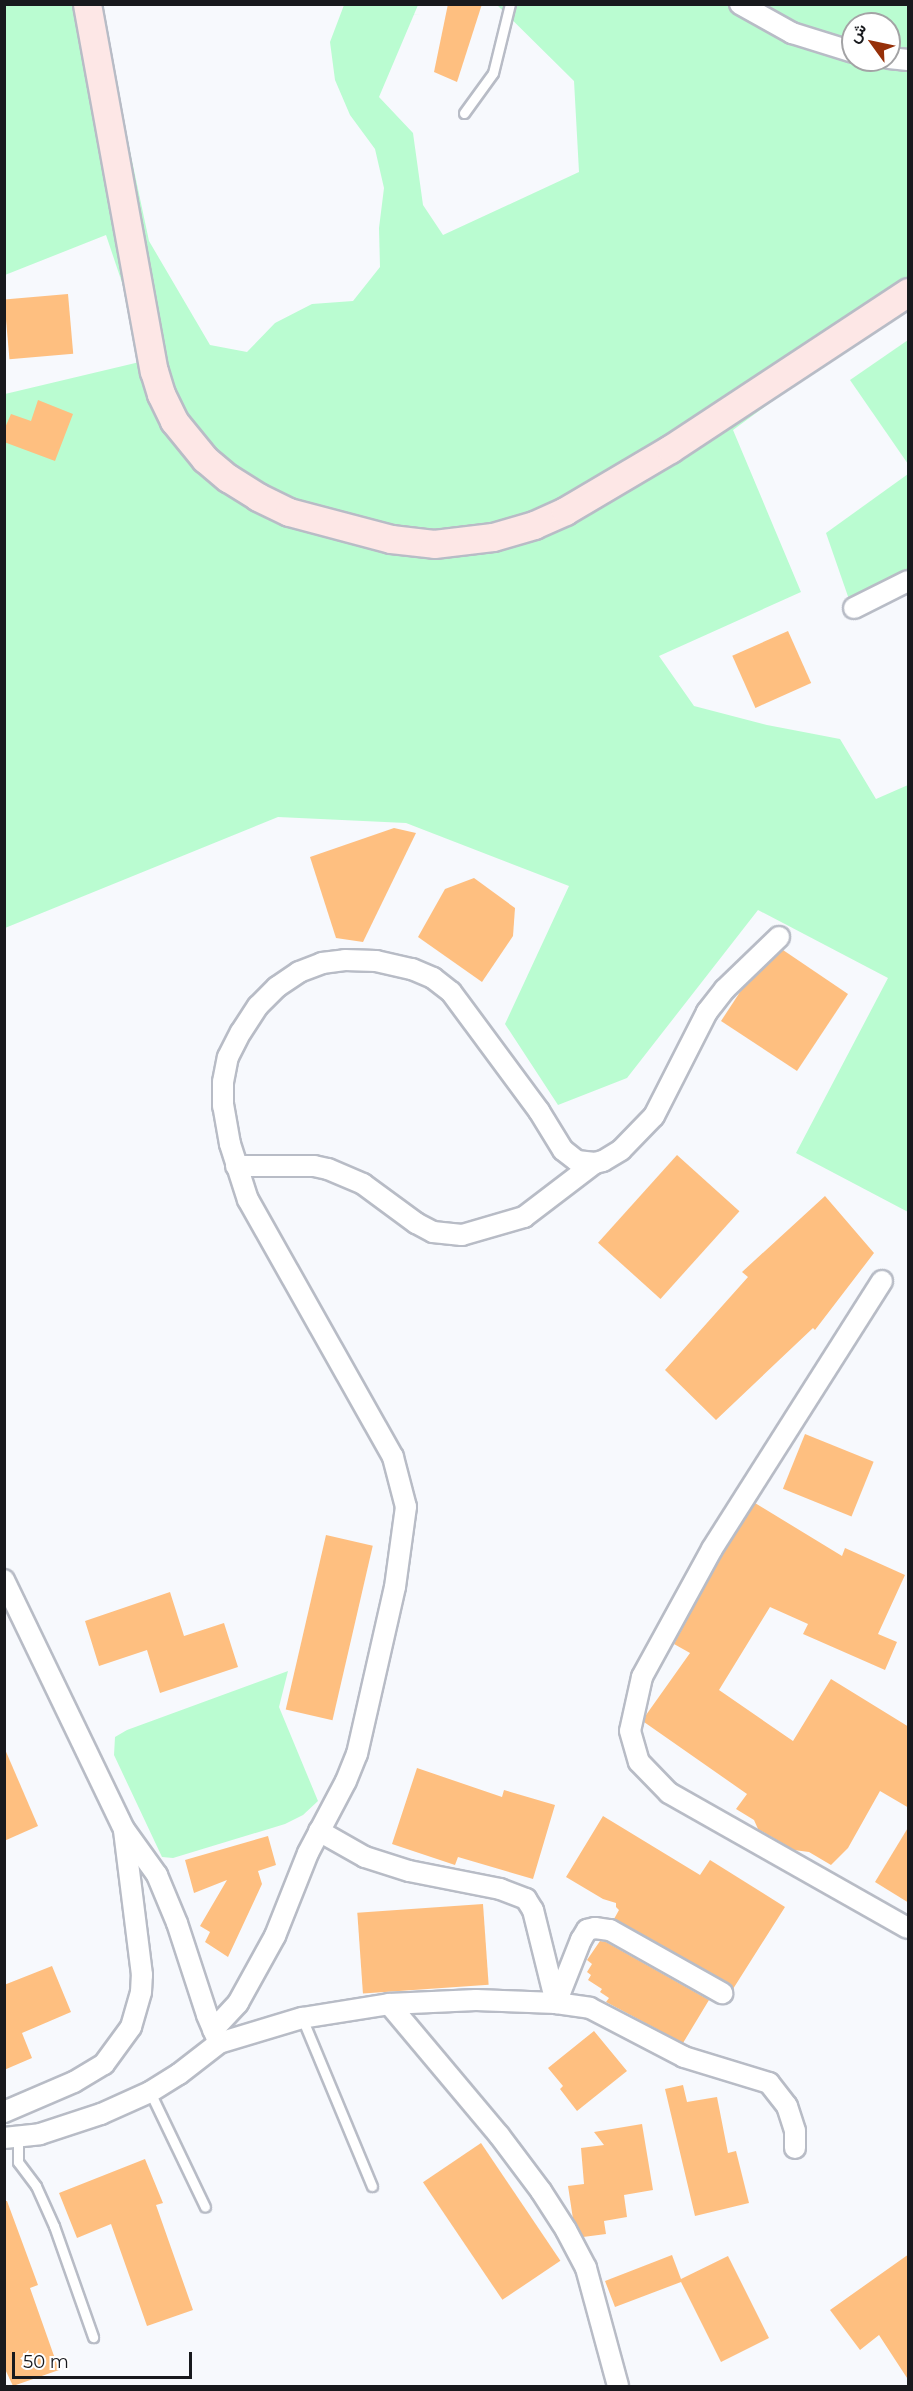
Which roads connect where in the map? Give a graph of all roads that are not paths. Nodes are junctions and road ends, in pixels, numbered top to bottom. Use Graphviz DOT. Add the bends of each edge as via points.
graph roads {
  1 [pos="87,4"];
  2 [pos="510,4"];
  3 [pos="740,4"];
  4 [pos="841,48"];
  5 [pos="464,113"];
  6 [pos="909,292"];
  7 [pos="909,581"];
  8 [pos="854,608"];
  9 [pos="779,937"];
  10 [pos="595,1163"];
  11 [pos="236,1166"];
  12 [pos="882,1281"];
  13 [pos="4,1580"];
  14 [pos="124,1828"];
  15 [pos="319,1831"];
  16 [pos="909,1928"];
  17 [pos="722,1994"];
  18 [pos="556,2003"];
  19 [pos="389,2004"];
  20 [pos="302,2018"];
  21 [pos="216,2037"];
  22 [pos="150,2092"];
  23 [pos="4,2112"];
  24 [pos="11,2138"];
  25 [pos="795,2148"];
  26 [pos="372,2186"];
  27 [pos="205,2207"];
  28 [pos="93,2337"];
  29 [pos="618,2386"];
  1 -- 6 [label="street" via="161,394 174,421 205,459 258,497 289,512 382,537 434,544 493,537 534,525 670,449"];
  2 -- 5 [label="lane" via="493,73"];
  3 -- 4 [label="street" via="792,33"];
  7 -- 8 [label="street"];
  9 -- 10 [label="street" via="725,988 707,1012 654,1116 621,1150"];
  10 -- 11 [label="street" via="524,1217 462,1235 433,1232 363,1184 328,1169"];
  10 -- 11 [label="street" via="576,1161 563,1150 539,1111 443,985 395,963 345,960 322,963 284,982 258,1006 241,1032 228,1057 223,1082 223,1106"];
  11 -- 15 [label="street" via="248,1200 393,1457 406,1508 395,1587 357,1755"];
  12 -- 16 [label="street" via="712,1549 642,1677 630,1731 639,1762 669,1793"];
  13 -- 14 [label="street"];
  14 -- 21 [label="street" via="157,1875"];
  14 -- 23 [label="street" via="142,1975 131,2027 104,2064 74,2082"];
  15 -- 18 [label="street" via="365,1857 409,1871 500,1889 526,1899 533,1910"];
  15 -- 21 [label="street" via="275,1936"];
  17 -- 18 [label="street" via="610,1930 595,1928 587,1930 581,1940"];
  18 -- 19 [label="street" via="476,2000"];
  18 -- 25 [label="street" via="590,2008 684,2057 770,2083 787,2106"];
  19 -- 20 [label="street"];
  19 -- 29 [label="street" via="499,2135 566,2230 586,2268"];
  20 -- 21 [label="street"];
  20 -- 26 [label="lane"];
  21 -- 22 [label="street" via="179,2074"];
  22 -- 24 [label="street" via="92,2118 40,2134"];
  22 -- 27 [label="lane"];
  24 -- 28 [label="lane" via="18,2162 36,2186 54,2226"];
}
